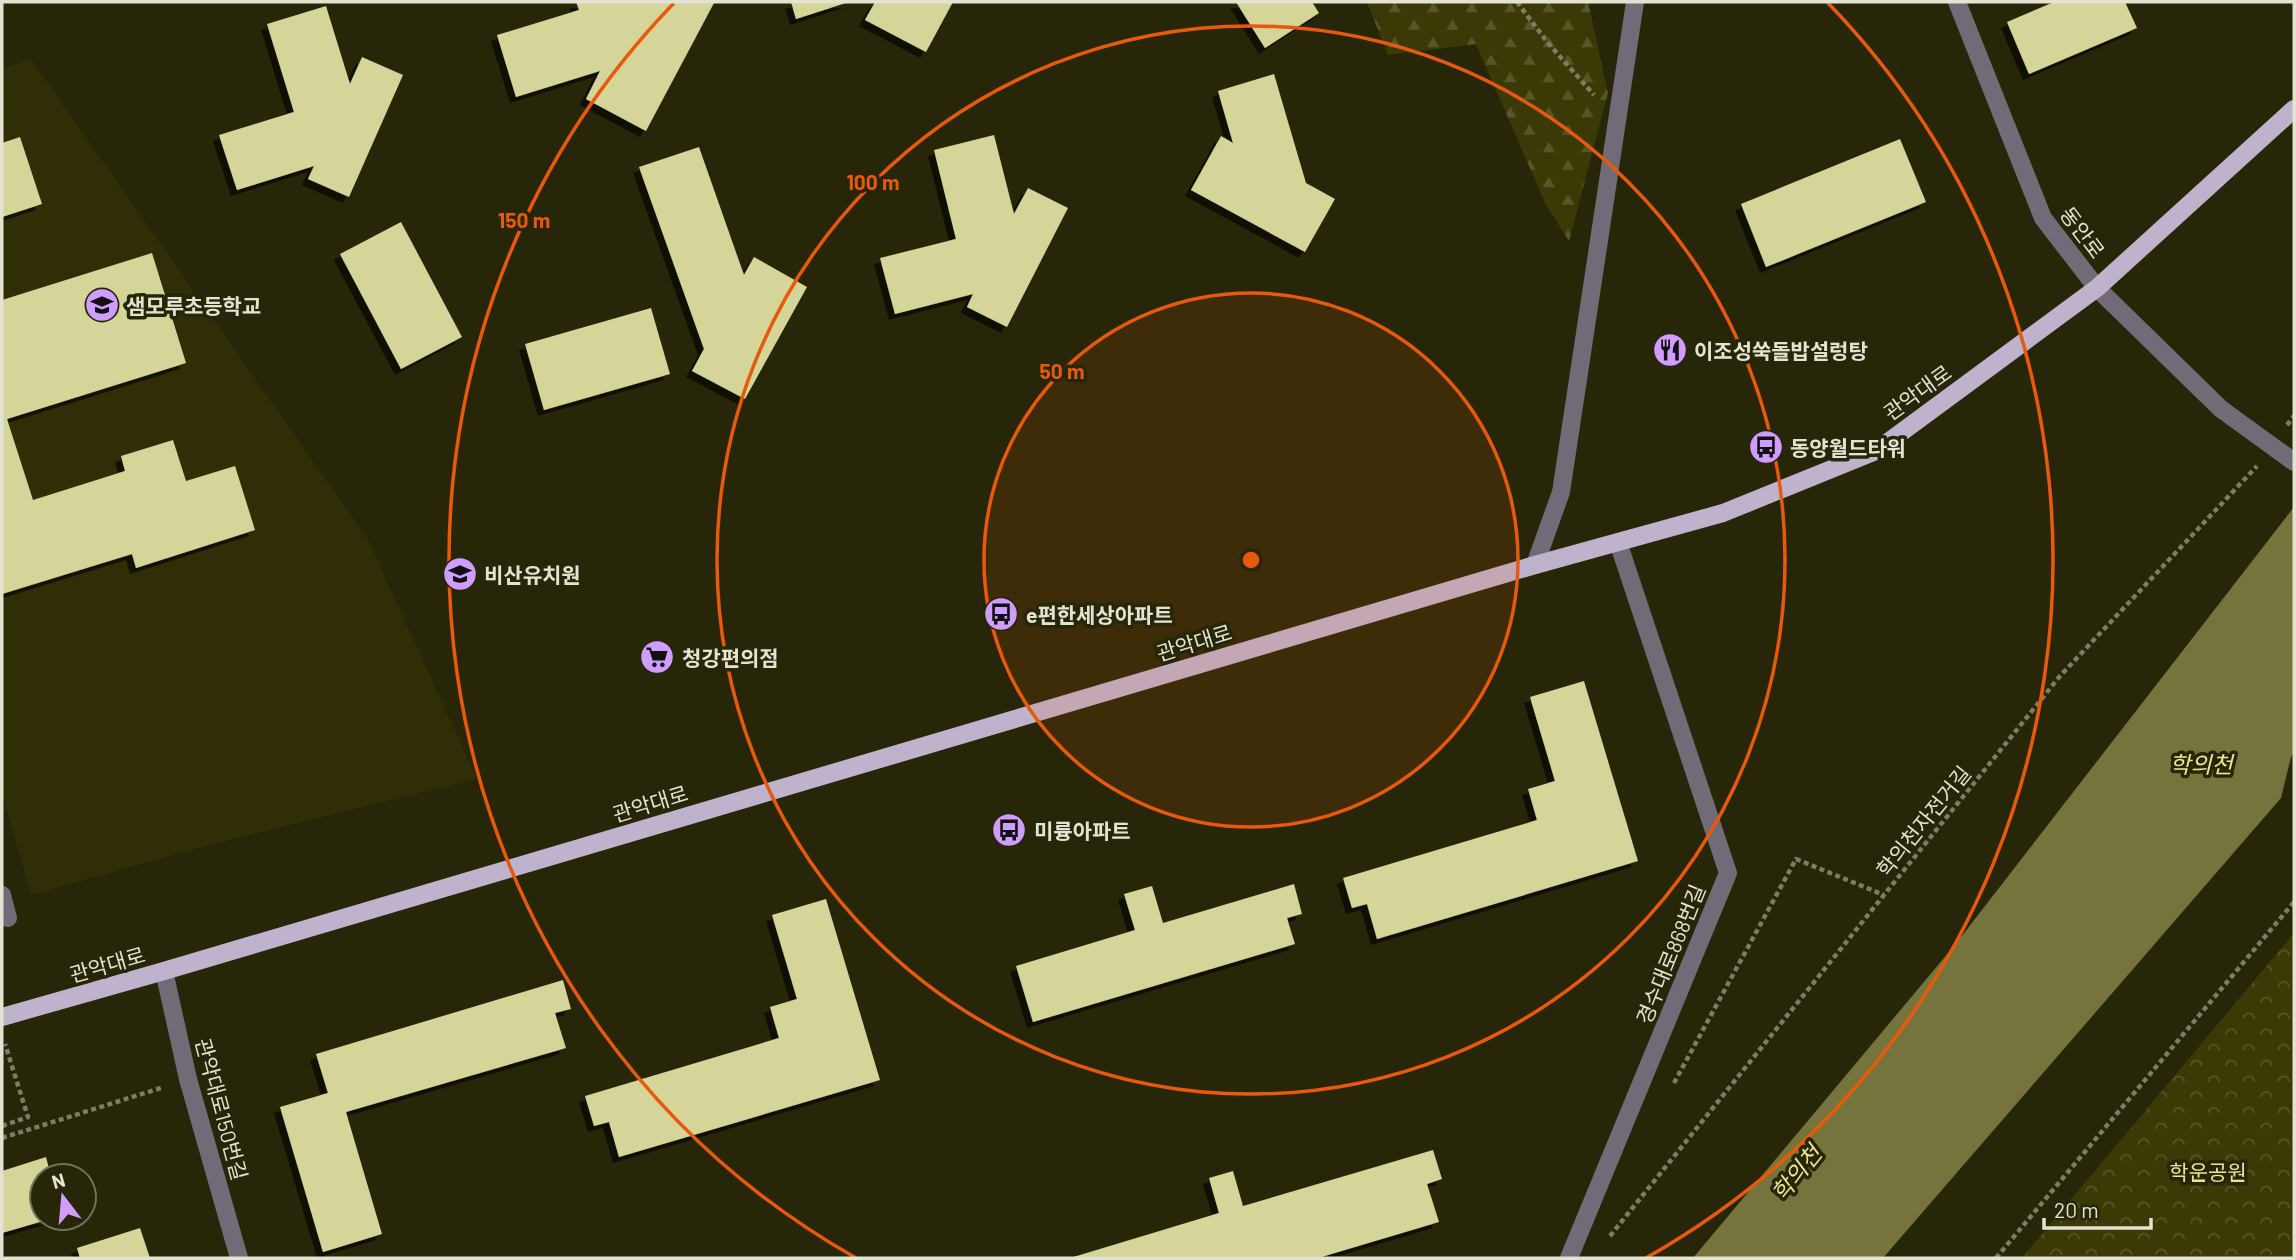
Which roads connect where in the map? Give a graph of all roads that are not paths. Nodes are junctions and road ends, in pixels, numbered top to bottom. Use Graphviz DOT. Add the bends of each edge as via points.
graph roads {
  1 [pos="1634,2"];
  2 [pos="1957,2"];
  3 [pos="2294,109"];
  4 [pos="2096,288"];
  5 [pos="2294,462"];
  6 [pos="1618,542"];
  7 [pos="1535,565"];
  8 [pos="2,895"];
  9 [pos="8,918"];
  10 [pos="164,971"];
  11 [pos="2,1017"];
  12 [pos="239,1258"];
  13 [pos="1569,1258"];
  1 -- 7 [label="street" via="1561,492"];
  2 -- 4 [label="street, 동안로" via="2043,218"];
  3 -- 4 [label="main road, 관악대로"];
  4 -- 5 [label="street, 동안로, bridge" via="2221,410"];
  4 -- 6 [label="main road, 관악대로" via="1876,451 1723,513"];
  6 -- 7 [label="main road, 관악대로"];
  6 -- 13 [label="street, 경수대로868번길" via="1728,873"];
  7 -- 10 [label="main road, 관악대로"];
  8 -- 9 [label="street"];
  10 -- 11 [label="main road, 관악대로"];
  10 -- 12 [label="street, 관악대로150번길" via="188,1079"];
}
